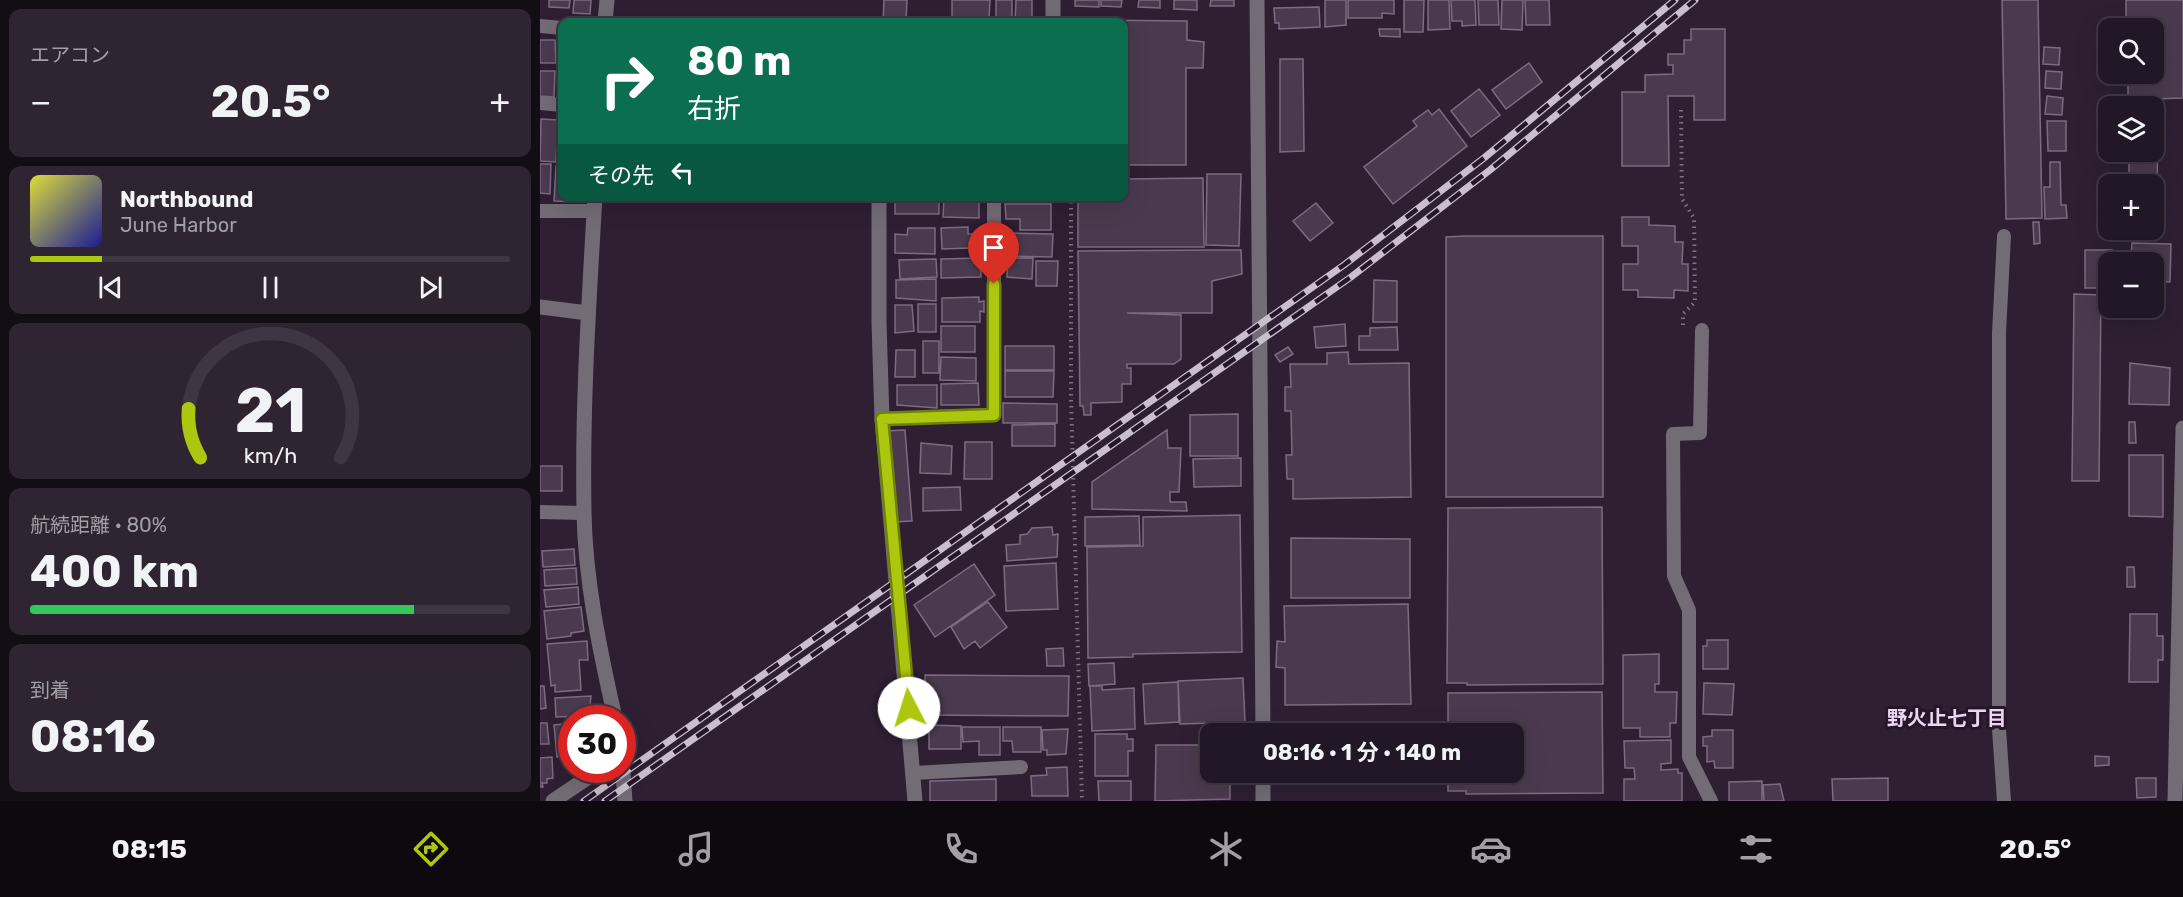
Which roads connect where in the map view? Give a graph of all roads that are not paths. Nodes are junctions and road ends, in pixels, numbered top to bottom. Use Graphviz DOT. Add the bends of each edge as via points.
graph roads {
  1 [pos="607,0"];
  2 [pos="1053,0"];
  3 [pos="1257,0"];
  4 [pos="605,18"];
  5 [pos="1053,18"];
  6 [pos="540,26"];
  7 [pos="558,28"];
  8 [pos="540,104"];
  9 [pos="558,105"];
  10 [pos="879,201"];
  11 [pos="994,201"];
  12 [pos="595,204"];
  13 [pos="540,211"];
  14 [pos="2004,236"];
  15 [pos="540,307"];
  16 [pos="588,313"];
  17 [pos="1701,330"];
  18 [pos="882,419"];
  19 [pos="2183,428"];
  20 [pos="540,512"];
  21 [pos="584,513"];
  22 [pos="612,705"];
  23 [pos="1263,723"];
  24 [pos="1022,767"];
  25 [pos="914,773"];
  26 [pos="580,783"];
  27 [pos="624,783"];
  28 [pos="1263,783"];
  29 [pos="553,801"];
  30 [pos="625,801"];
  31 [pos="915,801"];
  32 [pos="1263,801"];
  33 [pos="1711,801"];
  34 [pos="2004,801"];
  35 [pos="2175,801"];
  1 -- 4 [label="street"];
  2 -- 5 [label="street"];
  3 -- 23 [label="street"];
  6 -- 7 [label="lane"];
  8 -- 9 [label="lane"];
  10 -- 18 [label="street"];
  11 -- 18 [label="lane" via="994,415"];
  12 -- 13 [label="lane"];
  12 -- 16 [label="street"];
  14 -- 34 [label="lane" via="1999,333 1999,729"];
  15 -- 16 [label="street"];
  16 -- 21 [label="street"];
  17 -- 33 [label="lane" via="1700,433 1673,434 1674,576 1689,610 1689,757"];
  18 -- 25 [label="street"];
  19 -- 35 [label="street"];
  20 -- 21 [label="lane"];
  21 -- 22 [label="street" via="597,635"];
  24 -- 25 [label="lane"];
  25 -- 31 [label="street"];
  26 -- 29 [label="street"];
  27 -- 30 [label="street"];
  28 -- 32 [label="street"];
}
